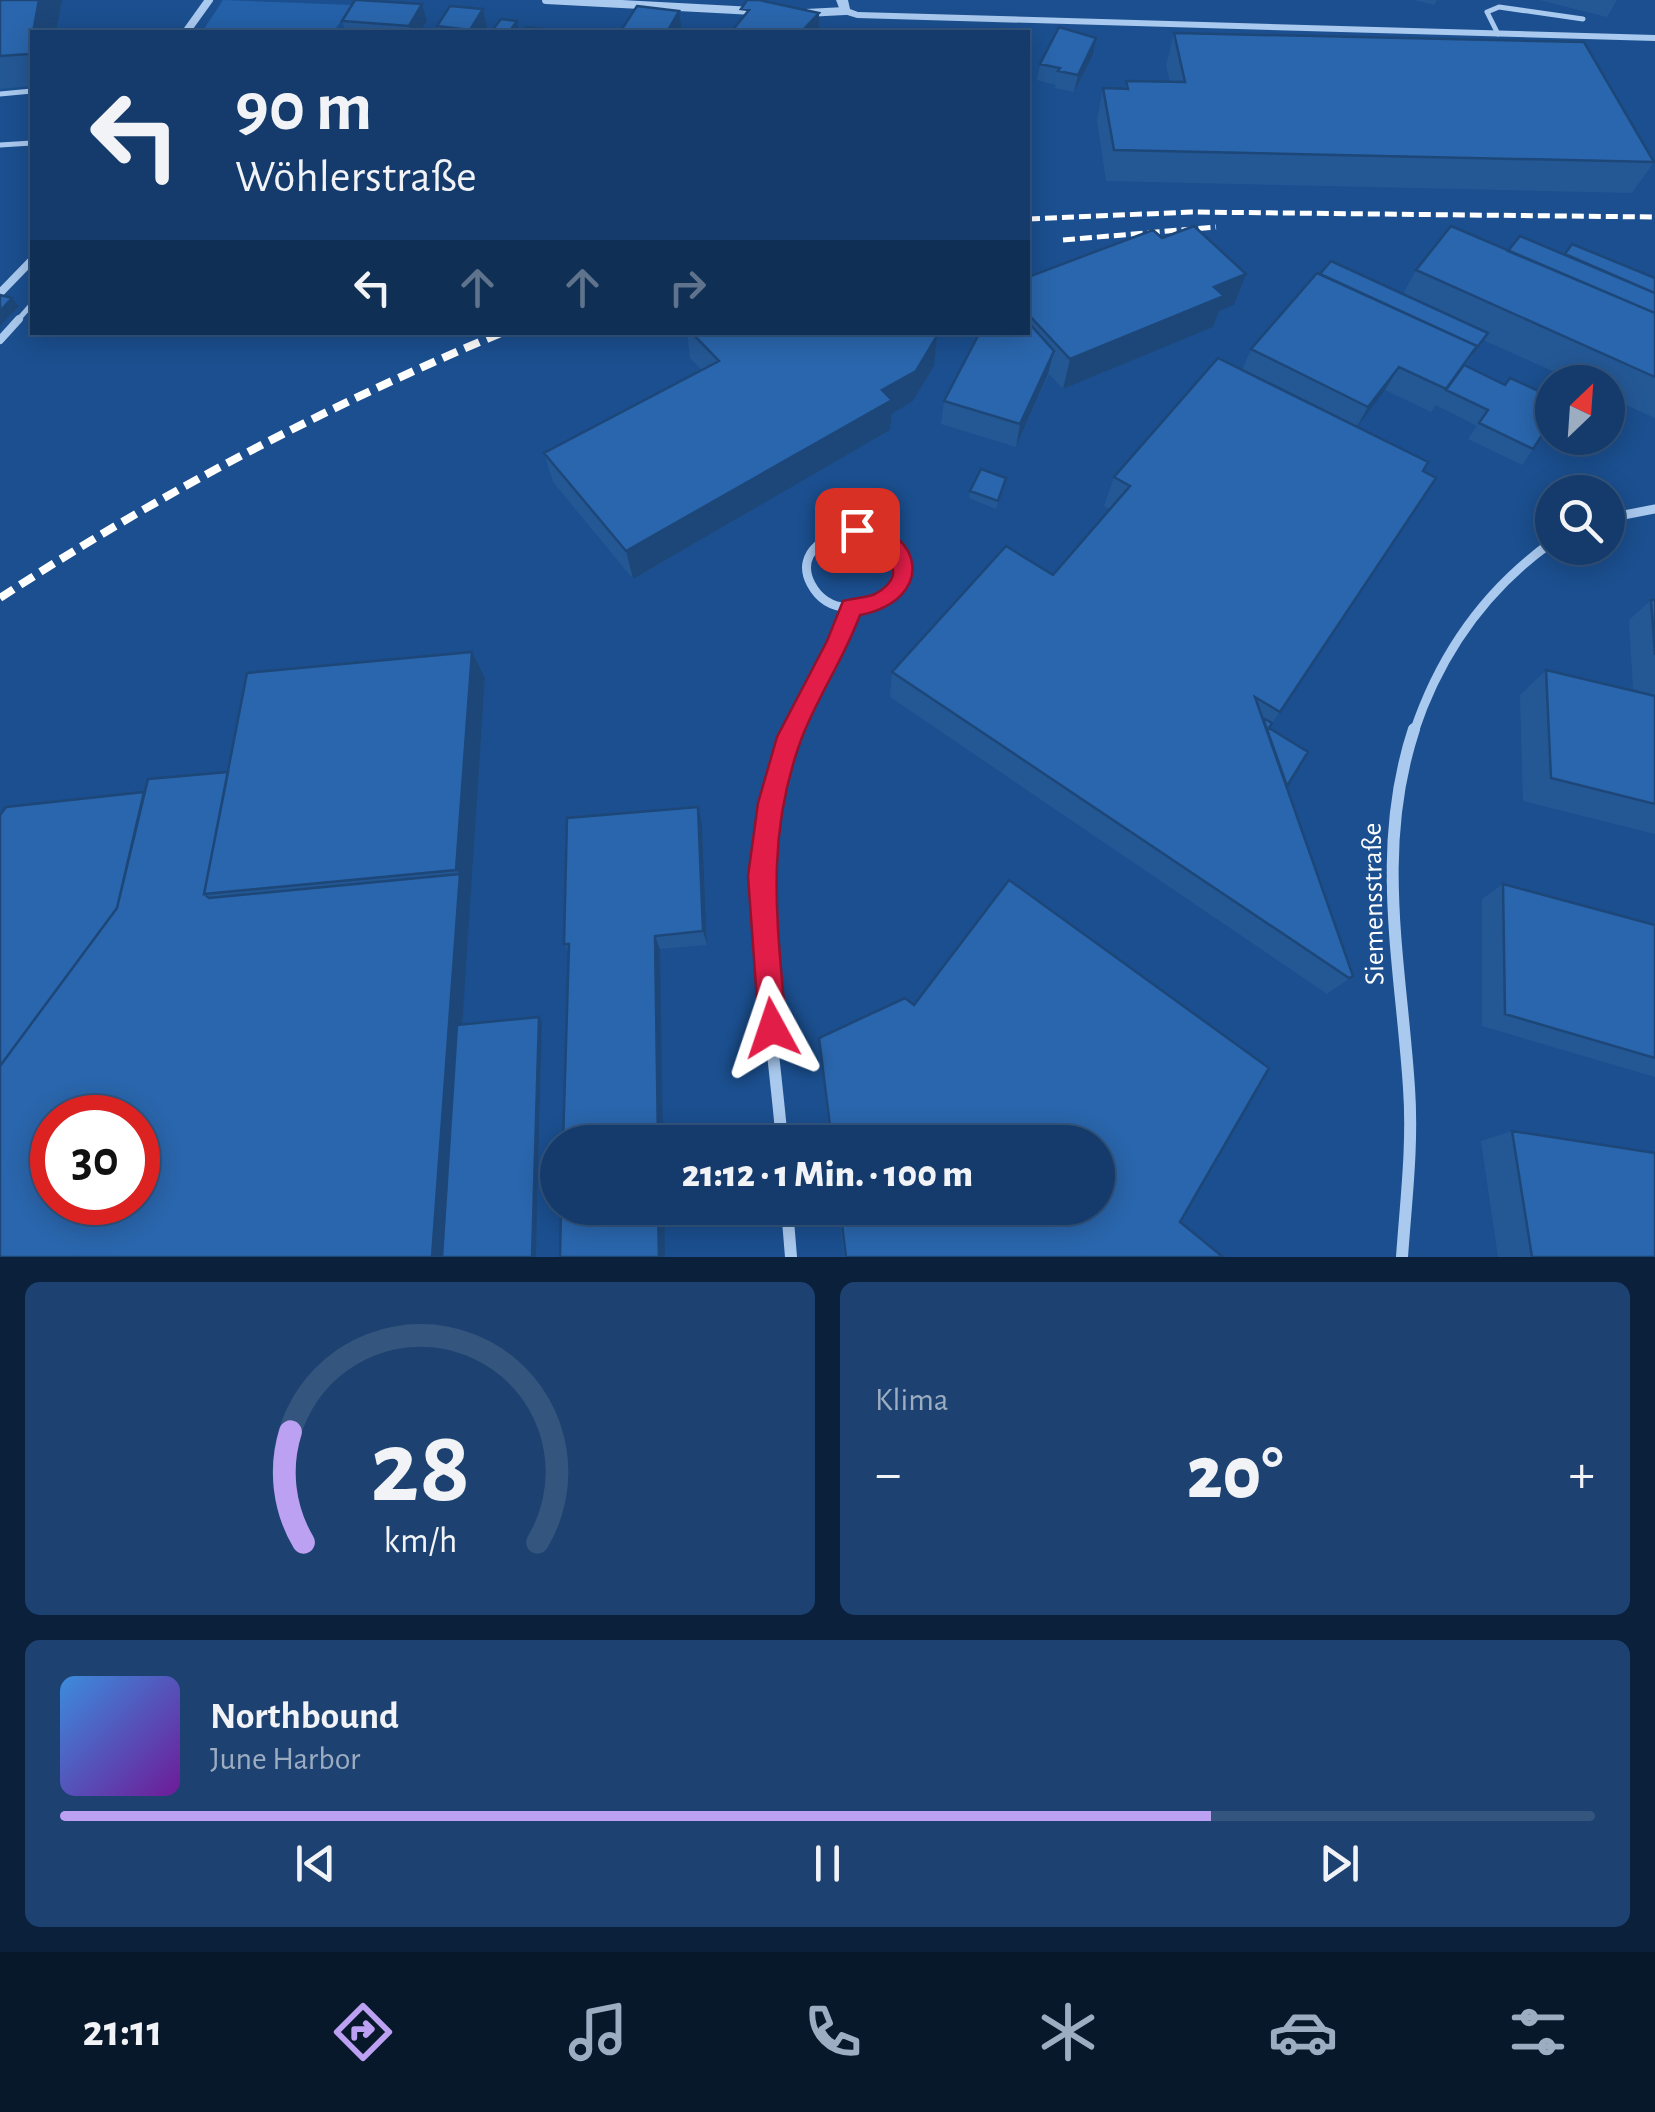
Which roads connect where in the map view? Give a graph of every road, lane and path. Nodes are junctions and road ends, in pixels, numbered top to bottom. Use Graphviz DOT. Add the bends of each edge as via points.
graph roads {
  1 [pos="209,0"];
  2 [pos="546,0"];
  3 [pos="844,6"];
  4 [pos="761,11"];
  5 [pos="798,12"];
  6 [pos="1582,19"];
  7 [pos="187,30"];
  8 [pos="1498,34"];
  9 [pos="1655,38"];
  10 [pos="30,91"];
  11 [pos="0,94"];
  12 [pos="30,143"];
  13 [pos="0,146"];
  14 [pos="30,262"];
  15 [pos="0,293"];
  16 [pos="30,306"];
  17 [pos="0,340"];
  18 [pos="1655,509"];
  19 [pos="1625,515"];
  20 [pos="1535,555"];
  21 [pos="851,608"];
  22 [pos="781,1125"];
  23 [pos="788,1225"];
  24 [pos="791,1257"];
  25 [pos="1402,1257"];
  1 -- 7 [label="street"];
  2 -- 4 [label="street"];
  3 -- 5 [label="street"];
  3 -- 8 [label="street" via="876,16"];
  6 -- 8 [label="lane" via="1499,7 1488,12"];
  8 -- 9 [label="street"];
  10 -- 11 [label="lane"];
  12 -- 13 [label="lane"];
  14 -- 15 [label="street"];
  16 -- 17 [label="lane"];
  18 -- 19 [label="street"];
  20 -- 25 [label="street, Siemensstraße" via="1462,632 1420,716 1402,772 1390,838 1411,1121"];
  21 -- 21 [label="street" via="881,602 900,582 901,558 871,532 828,536 806,565 813,589"];
  21 -- 22 [label="street" via="790,737 770,803 760,876"];
  23 -- 24 [label="street"];
}
